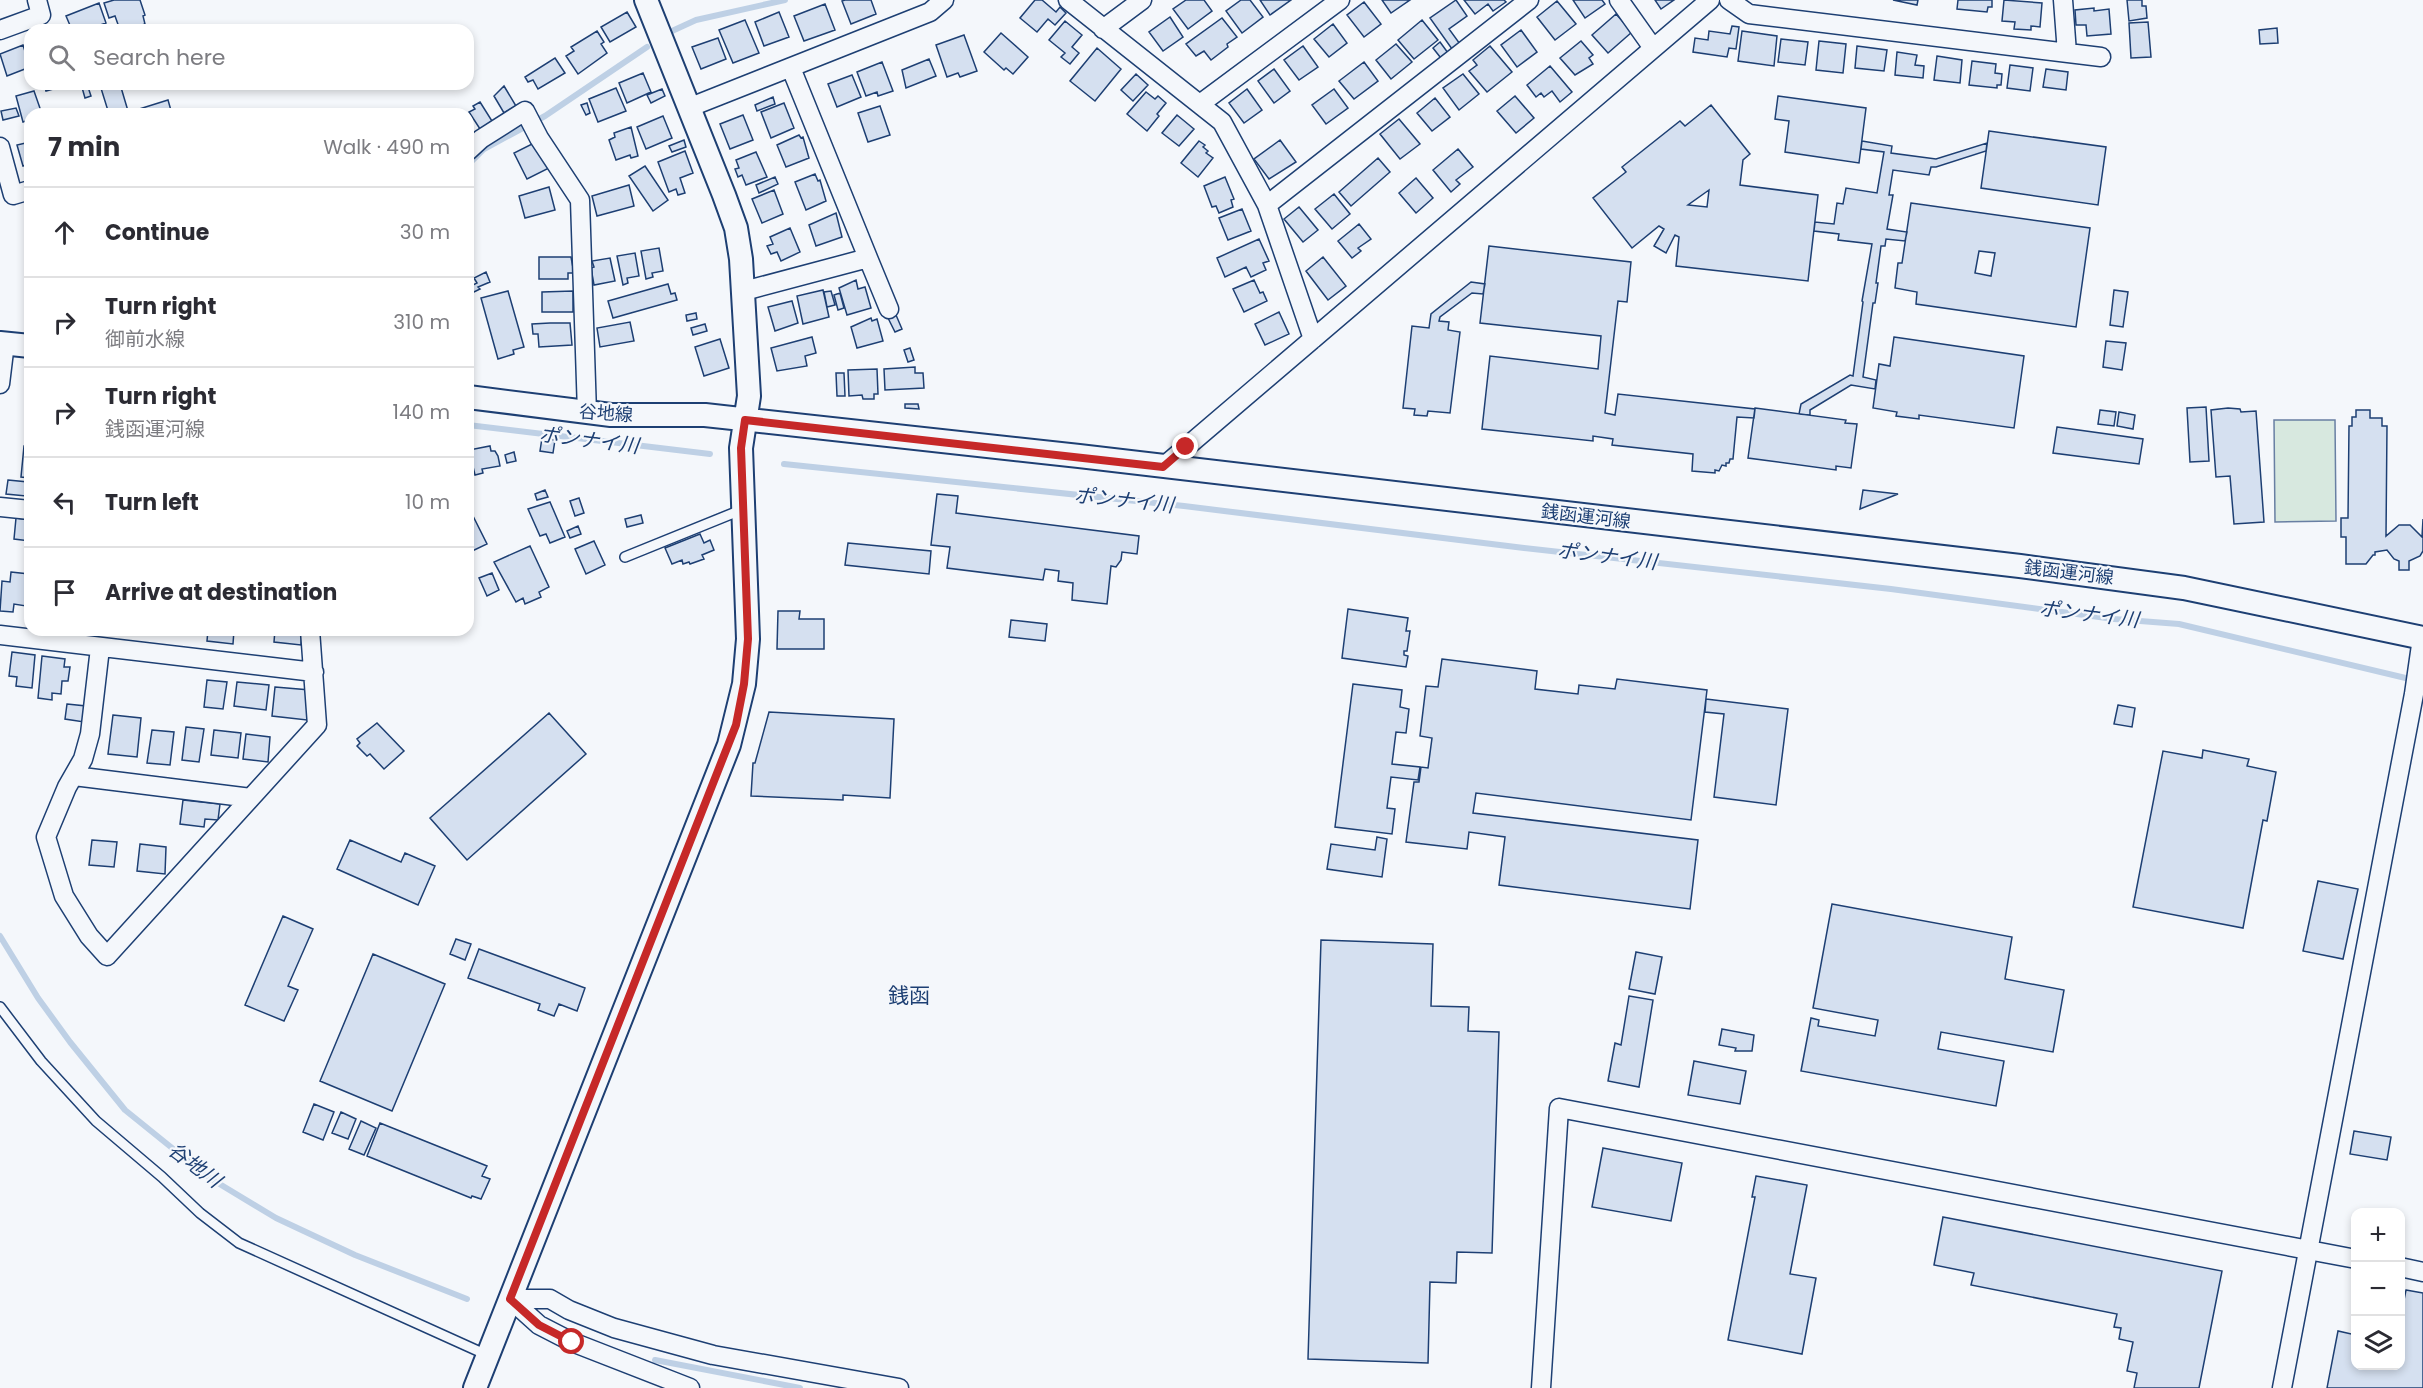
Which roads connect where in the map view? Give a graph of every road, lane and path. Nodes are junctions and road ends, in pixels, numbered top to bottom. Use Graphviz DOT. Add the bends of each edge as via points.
graph roads {
  1 [pos="37,0"];
  2 [pos="646,0"];
  3 [pos="944,0"];
  4 [pos="1068,0"];
  5 [pos="1142,0"];
  6 [pos="1340,0"];
  7 [pos="1529,0"];
  8 [pos="1619,0"];
  9 [pos="1710,0"];
  10 [pos="1729,0"];
  11 [pos="2063,0"];
  12 [pos="1103,29"];
  13 [pos="0,30"];
  14 [pos="1653,48"];
  15 [pos="2067,53"];
  16 [pos="2101,57"];
  17 [pos="791,68"];
  18 [pos="1200,104"];
  19 [pos="688,108"];
  20 [pos="474,146"];
  21 [pos="0,147"];
  22 [pos="24,192"];
  23 [pos="1267,205"];
  24 [pos="868,258"];
  25 [pos="744,291"];
  26 [pos="890,309"];
  27 [pos="1313,339"];
  28 [pos="2,343"];
  29 [pos="24,345"];
  30 [pos="0,384"];
  31 [pos="474,398"];
  32 [pos="587,413"];
  33 [pos="745,420"];
  34 [pos="1163,467"];
  35 [pos="0,507"];
  36 [pos="24,509"];
  37 [pos="744,509"];
  38 [pos="625,557"];
  39 [pos="0,635"];
  40 [pos="311,636"];
  41 [pos="2423,638"];
  42 [pos="100,648"];
  43 [pos="314,672"];
  44 [pos="74,776"];
  45 [pos="251,798"];
  46 [pos="0,1006"];
  47 [pos="2307,1249"];
  48 [pos="2351,1258"];
  49 [pos="2405,1268"];
  50 [pos="2423,1272"];
  51 [pos="510,1299"];
  52 [pos="488,1356"];
  53 [pos="475,1388"];
  54 [pos="690,1388"];
  55 [pos="899,1388"];
  56 [pos="1541,1388"];
  57 [pos="2282,1388"];
  1 -- 13 [label="street" via="41,15"];
  2 -- 19 [label="street"];
  3 -- 17 [label="street" via="930,12"];
  4 -- 12 [label="street"];
  5 -- 12 [label="street"];
  6 -- 18 [label="street"];
  7 -- 23 [label="street"];
  8 -- 14 [label="street"];
  9 -- 14 [label="street"];
  10 -- 15 [label="street" via="1749,14"];
  11 -- 15 [label="street"];
  12 -- 18 [label="street"];
  14 -- 27 [label="street"];
  15 -- 16 [label="street"];
  17 -- 19 [label="street"];
  17 -- 24 [label="street"];
  18 -- 23 [label="street" via="1222,122"];
  19 -- 25 [label="street" via="736,228"];
  20 -- 32 [label="street" via="525,111 580,200"];
  21 -- 22 [label="street" via="13,195"];
  23 -- 27 [label="street"];
  24 -- 25 [label="street"];
  24 -- 26 [label="street"];
  25 -- 33 [label="street" via="749,396"];
  27 -- 34 [label="street"];
  28 -- 29 [label="street"];
  28 -- 30 [label="street"];
  31 -- 32 [label="street, 谷地線"];
  32 -- 33 [label="street, 谷地線" via="705,415"];
  33 -- 34 [label="street, 銭函運河線"];
  33 -- 37 [label="street" via="741,448"];
  34 -- 41 [label="street, 銭函運河線" via="2125,579 2243,599"];
  35 -- 36 [label="street"];
  37 -- 38 [label="lane"];
  37 -- 51 [label="street" via="747,647 736,725"];
  39 -- 42 [label="street"];
  40 -- 43 [label="street"];
  41 -- 47 [label="street"];
  42 -- 43 [label="street"];
  42 -- 44 [label="street" via="90,734"];
  43 -- 45 [label="street" via="317,725"];
  44 -- 45 [label="street"];
  44 -- 45 [label="street" via="46,837 64,896 107,956"];
  46 -- 52 [label="lane" via="41,1061 96,1121 239,1243"];
  47 -- 48 [label="street"];
  47 -- 56 [label="street" via="1559,1108"];
  47 -- 57 [label="street"];
  49 -- 50 [label="street"];
  51 -- 52 [label="street"];
  51 -- 54 [label="street" via="539,1325 572,1342"];
  51 -- 55 [label="street" via="550,1299 614,1328 713,1355"];
  52 -- 53 [label="street"];
}
